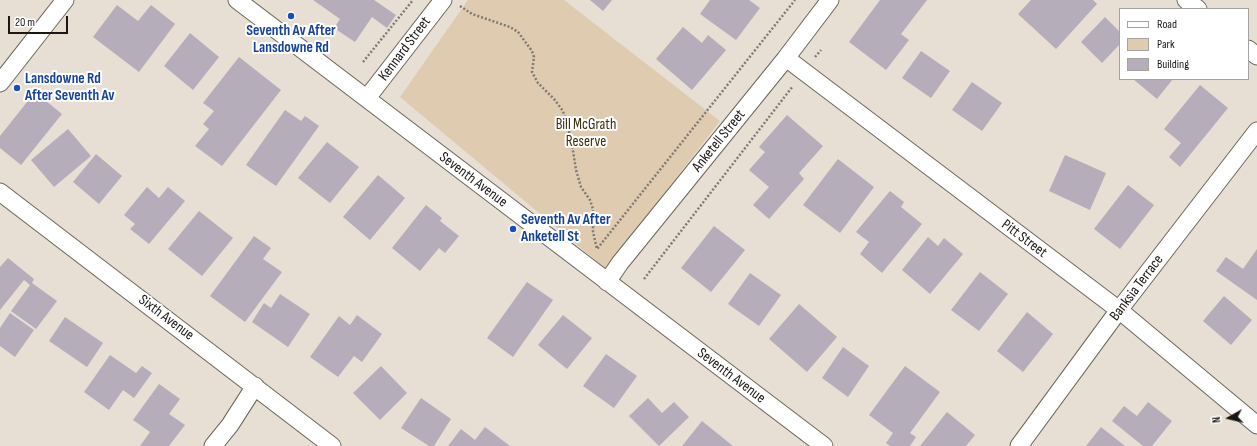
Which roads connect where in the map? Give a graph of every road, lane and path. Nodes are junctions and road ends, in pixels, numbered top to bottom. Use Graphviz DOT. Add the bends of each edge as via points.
graph roads {
  1 [pos="65,0"];
  2 [pos="237,0"];
  3 [pos="413,0"];
  4 [pos="794,0"];
  5 [pos="830,0"];
  6 [pos="1186,0"];
  7 [pos="450,2"];
  8 [pos="1197,8"];
  9 [pos="1249,49"];
  10 [pos="820,50"];
  11 [pos="1257,56"];
  12 [pos="786,58"];
  13 [pos="363,62"];
  14 [pos="804,72"];
  15 [pos="0,83"];
  16 [pos="367,98"];
  17 [pos="1257,131"];
  18 [pos="0,192"];
  19 [pos="644,279"];
  20 [pos="607,282"];
  21 [pos="1119,310"];
  22 [pos="255,386"];
  23 [pos="1257,425"];
  24 [pos="213,446"];
  25 [pos="332,446"];
  26 [pos="824,446"];
  27 [pos="1019,446"];
  1 -- 15 [label="street"];
  2 -- 16 [label="street, Seventh Avenue"];
  3 -- 13 [label="path"];
  4 -- 7 [label="path" via="597,249 590,200 581,187 563,111 538,83 532,72 532,51 518,32 510,27 472,14"];
  5 -- 12 [label="street, Anketell Street"];
  6 -- 8 [label="street"];
  7 -- 16 [label="street, Kennard Street"];
  9 -- 11 [label="street"];
  10 -- 14 [label="path"];
  12 -- 14 [label="street, Pitt Street"];
  12 -- 20 [label="street, Anketell Street"];
  14 -- 19 [label="path"];
  14 -- 21 [label="street, Pitt Street"];
  16 -- 20 [label="street, Seventh Avenue"];
  17 -- 21 [label="street, Banksia Terrace"];
  18 -- 22 [label="street, Sixth Avenue"];
  20 -- 26 [label="street, Seventh Avenue"];
  21 -- 23 [label="street, Pitt Street"];
  21 -- 27 [label="street, Banksia Terrace"];
  22 -- 24 [label="street"];
  22 -- 25 [label="street, Sixth Avenue"];
}
